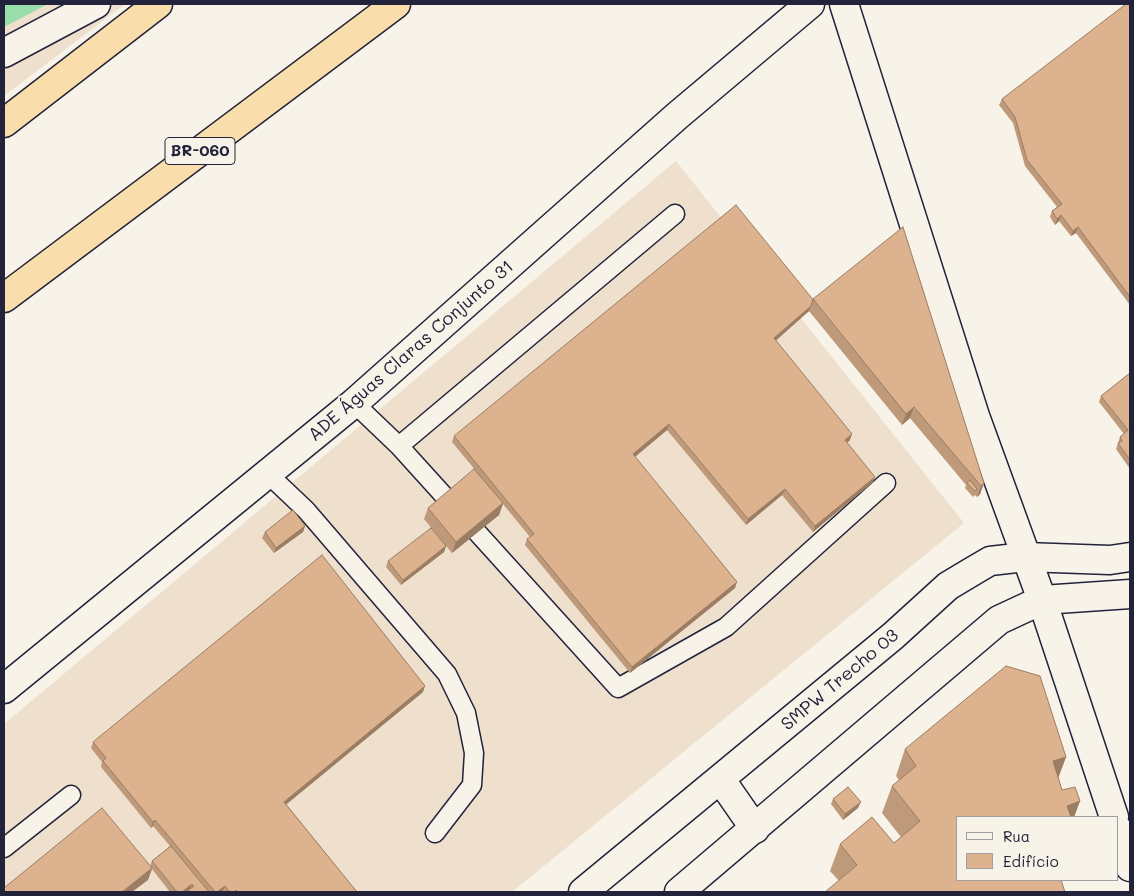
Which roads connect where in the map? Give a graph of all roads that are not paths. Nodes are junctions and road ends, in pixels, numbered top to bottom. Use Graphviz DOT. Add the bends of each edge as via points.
graph roads {
  1 [pos="96,4"];
  2 [pos="158,4"];
  3 [pos="396,4"];
  4 [pos="810,4"];
  5 [pos="844,4"];
  6 [pos="4,53"];
  7 [pos="4,123"];
  8 [pos="675,214"];
  9 [pos="4,298"];
  10 [pos="354,403"];
  11 [pos="399,446"];
  12 [pos="268,474"];
  13 [pos="886,483"];
  14 [pos="1025,556"];
  15 [pos="1130,557"];
  16 [pos="1130,594"];
  17 [pos="1042,600"];
  18 [pos="4,689"];
  19 [pos="721,780"];
  20 [pos="71,795"];
  21 [pos="1114,816"];
  22 [pos="755,830"];
  23 [pos="435,833"];
  24 [pos="1119,833"];
  25 [pos="4,848"];
  26 [pos="1130,867"];
  27 [pos="583,892"];
  28 [pos="679,892"];
  1 -- 6 [label="street"];
  2 -- 7 [label="highway"];
  3 -- 9 [label="highway, BR-060"];
  4 -- 10 [label="street, ADE Águas Claras Conjunto 31" via="677,116"];
  5 -- 14 [label="street" via="975,416"];
  8 -- 11 [label="lane"];
  10 -- 11 [label="lane"];
  10 -- 12 [label="street, ADE Águas Claras Conjunto 31"];
  11 -- 13 [label="lane" via="618,688 726,627"];
  12 -- 18 [label="street, ADE Águas Claras Conjunto 31"];
  12 -- 23 [label="lane" via="306,510 447,674 466,713 474,753 472,785"];
  14 -- 15 [label="street, SMPW Trecho 03" via="1100,560"];
  14 -- 17 [label="street"];
  14 -- 19 [label="street, SMPW Trecho 03" via="990,561 948,586"];
  16 -- 17 [label="street"];
  17 -- 21 [label="street"];
  17 -- 22 [label="street" via="999,620"];
  19 -- 22 [label="street"];
  19 -- 27 [label="street, SMPW Trecho 03"];
  20 -- 25 [label="lane"];
  22 -- 28 [label="street"];
  24 -- 26 [label="street"];
}
